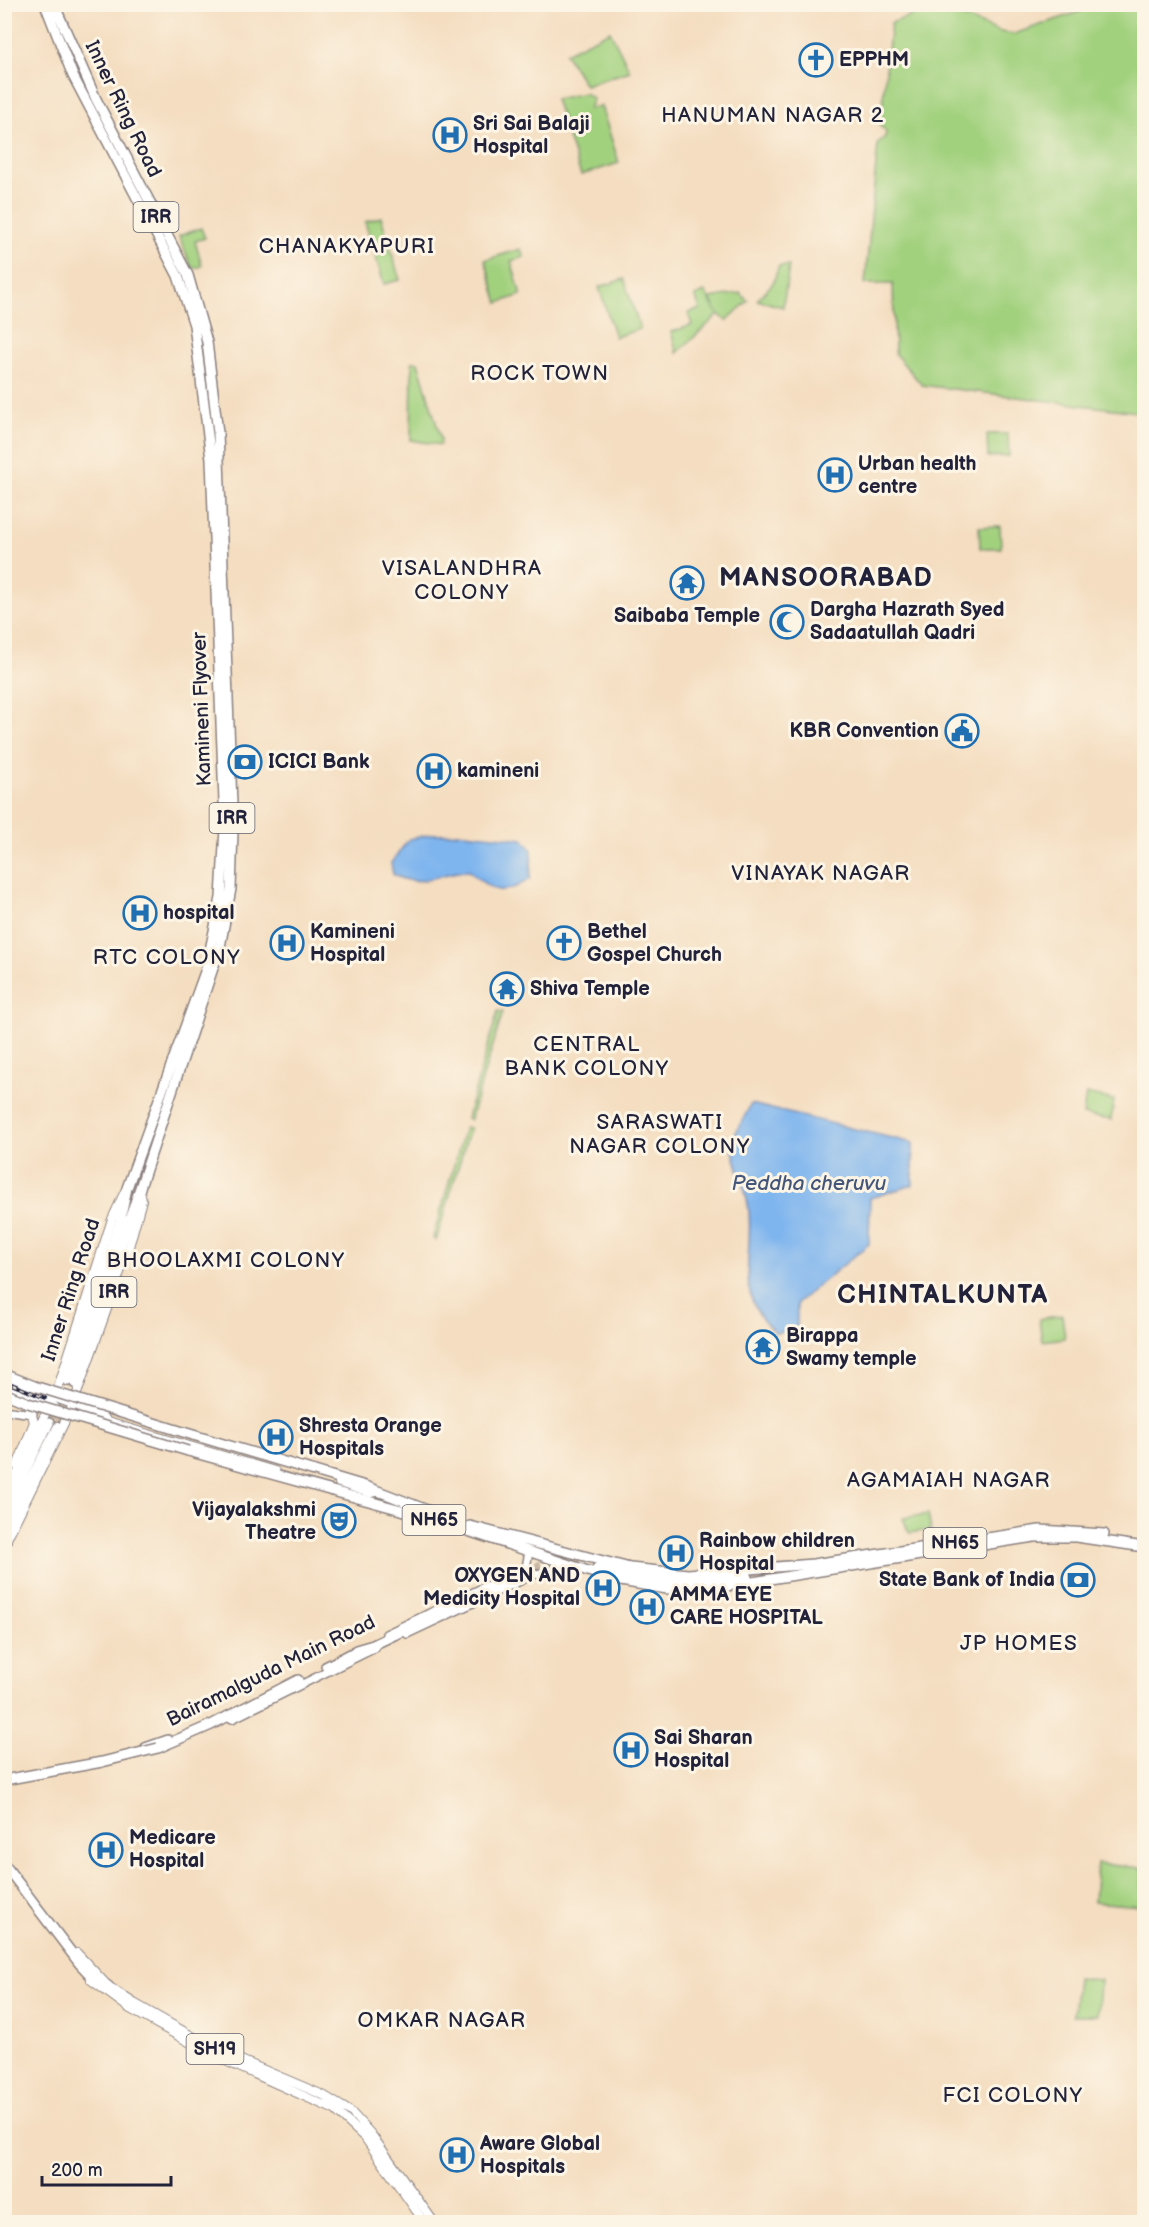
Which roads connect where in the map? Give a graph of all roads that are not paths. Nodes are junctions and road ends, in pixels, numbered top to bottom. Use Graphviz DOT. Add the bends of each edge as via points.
graph roads {
  1 [pos="45,4"];
  2 [pos="54,4"];
  3 [pos="105,138"];
  4 [pos="117,140"];
  5 [pos="213,431"];
  6 [pos="169,1087"];
  7 [pos="150,1139"];
  8 [pos="127,1188"];
  9 [pos="140,1191"];
  10 [pos="4,1376"];
  11 [pos="6,1391"];
  12 [pos="26,1398"];
  13 [pos="99,1400"];
  14 [pos="51,1402"];
  15 [pos="72,1408"];
  16 [pos="4,1410"];
  17 [pos="132,1410"];
  18 [pos="33,1414"];
  19 [pos="95,1415"];
  20 [pos="132,1428"];
  21 [pos="91,1429"];
  22 [pos="120,1437"];
  23 [pos="4,1491"];
  24 [pos="377,1492"];
  25 [pos="338,1493"];
  26 [pos="4,1501"];
  27 [pos="4,1513"];
  28 [pos="5,1540"];
  29 [pos="1144,1541"];
  30 [pos="1144,1547"];
  31 [pos="529,1552"];
  32 [pos="846,1563"];
  33 [pos="575,1564"];
  34 [pos="765,1569"];
  35 [pos="520,1575"];
  36 [pos="356,1650"];
  37 [pos="298,1680"];
  38 [pos="106,1761"];
  39 [pos="4,1779"];
  40 [pos="4,1859"];
  41 [pos="4,1866"];
  42 [pos="108,1986"];
  43 [pos="424,2223"];
  44 [pos="434,2223"];
  1 -- 3 [label="highway, Inner Ring Road / IRR" via="73,76"];
  2 -- 4 [label="highway, Inner Ring Road / IRR"];
  3 -- 4 [label="highway"];
  3 -- 5 [label="highway, Inner Ring Road / IRR" via="178,276 194,325"];
  4 -- 5 [label="highway, Inner Ring Road / IRR" via="188,275 199,307 207,342"];
  5 -- 6 [label="highway, Kamineni Flyover / IRR" via="233,854 231,889"];
  6 -- 7 [label="highway, Inner Ring Road / IRR"];
  7 -- 8 [label="highway, Inner Ring Road / IRR"];
  7 -- 9 [label="highway, Inner Ring Road / IRR"];
  8 -- 9 [label="highway, IRR" via="71,1382"];
  8 -- 14 [label="main road, Inner Ring Road / IRR" via="112,1219"];
  9 -- 15 [label="main road, Inner Ring Road / IRR" via="142,1200 129,1247"];
  10 -- 14 [label="main road"];
  10 -- 24 [label="highway, NH65, bridge" via="193,1435 363,1482"];
  11 -- 12 [label="main road, NH65"];
  11 -- 25 [label="highway, NH65, bridge" via="28,1403"];
  12 -- 14 [label="main road, NH65"];
  12 -- 18 [label="main road"];
  13 -- 19 [label="main road"];
  14 -- 15 [label="main road, NH65"];
  14 -- 26 [label="main road, Inner Ring Road / IRR"];
  15 -- 19 [label="main road"];
  15 -- 28 [label="main road, Inner Ring Road / IRR"];
  16 -- 18 [label="main road"];
  17 -- 24 [label="main road" via="137,1421"];
  18 -- 23 [label="main road" via="32,1431"];
  19 -- 20 [label="main road"];
  19 -- 21 [label="main road"];
  20 -- 22 [label="main road"];
  20 -- 25 [label="main road" via="319,1483"];
  24 -- 34 [label="highway, NH65" via="467,1525 630,1568 668,1573"];
  25 -- 31 [label="highway, NH65" via="423,1516"];
  27 -- 28 [label="highway, IRR" via="53,1425"];
  29 -- 32 [label="highway, NH65" via="1081,1531 1040,1530"];
  30 -- 32 [label="highway, NH65" via="1076,1537 1034,1538"];
  31 -- 33 [label="highway, NH65"];
  31 -- 36 [label="main road, Bairamalguda Main Road" via="526,1567"];
  32 -- 33 [label="highway, NH65" via="727,1586 678,1589 630,1584"];
  32 -- 34 [label="highway, NH65"];
  33 -- 34 [label="highway" via="651,1580 681,1582 749,1577"];
  33 -- 38 [label="main road" via="530,1576 176,1744"];
  35 -- 36 [label="highway"];
  36 -- 37 [label="main road, Bairamalguda Main Road"];
  37 -- 38 [label="main road, Bairamalguda Main Road" via="188,1731"];
  37 -- 39 [label="highway, bridge" via="158,1748"];
  38 -- 39 [label="main road, Bairamalguda Main Road"];
  40 -- 42 [label="main road, SH19" via="81,1958"];
  41 -- 42 [label="highway" via="80,1964"];
  41 -- 43 [label="main road, SH19" via="52,1935 94,1983 130,2009 212,2055 335,2110 365,2138"];
  42 -- 44 [label="main road, SH19" via="215,2049 323,2095 351,2112"];
}
